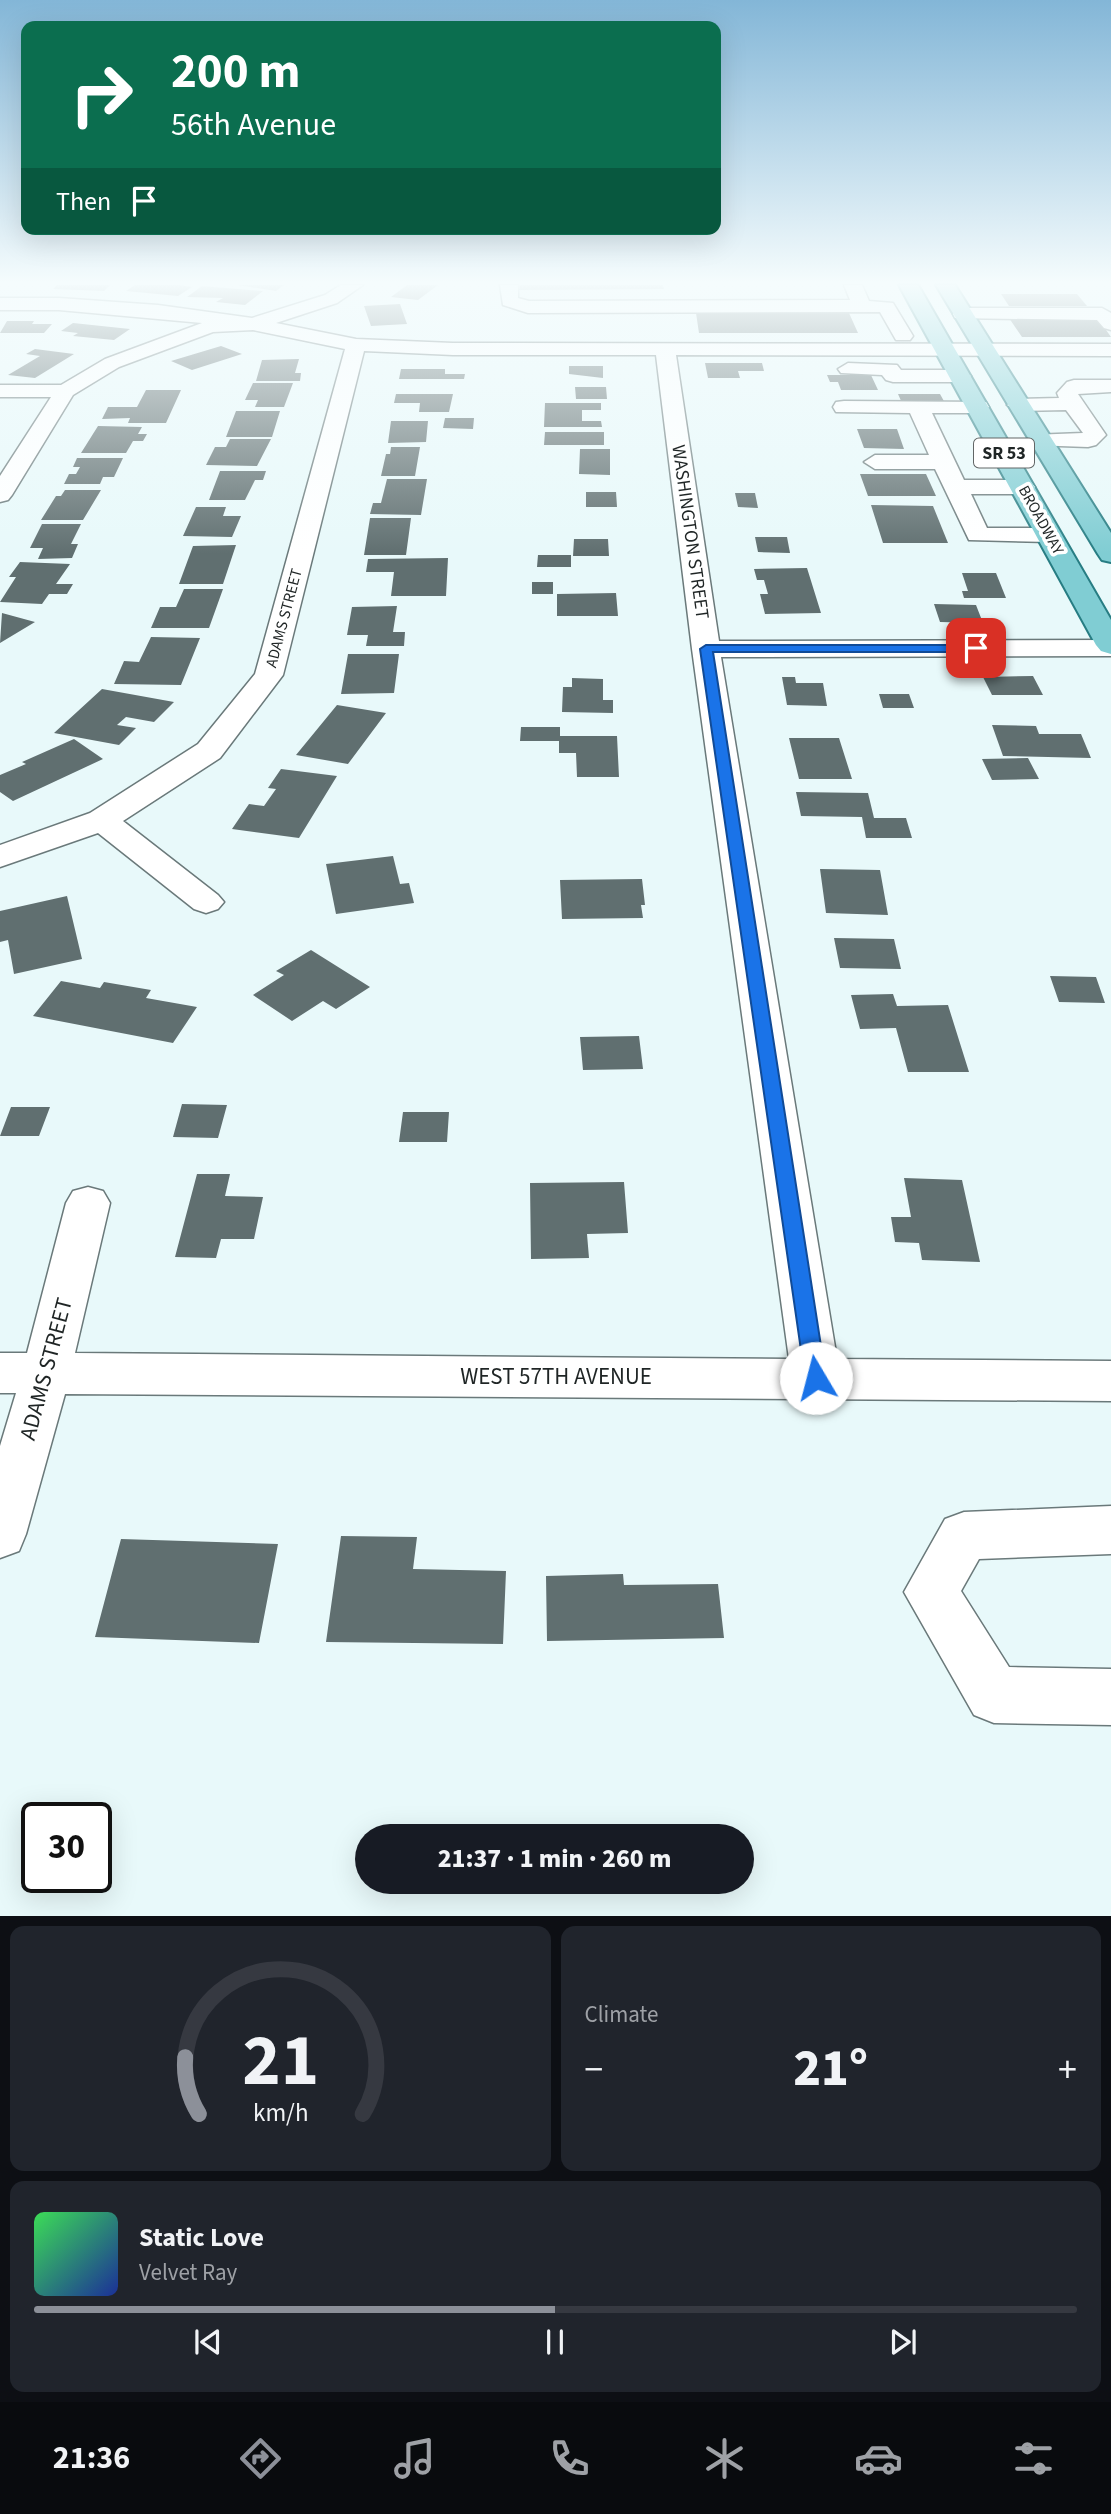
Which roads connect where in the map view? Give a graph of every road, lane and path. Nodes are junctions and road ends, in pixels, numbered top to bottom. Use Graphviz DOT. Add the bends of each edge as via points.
graph roads {
  1 [pos="93,374"];
  2 [pos="348,374"];
  3 [pos="668,374"];
  4 [pos="892,374"];
  5 [pos="1000,374"];
  6 [pos="961,376"];
  7 [pos="1111,386"];
  8 [pos="0,391"];
  9 [pos="65,391"];
  10 [pos="1073,395"];
  11 [pos="1018,405"];
  12 [pos="844,407"];
  13 [pos="922,416"];
  14 [pos="983,416"];
  15 [pos="1039,440"];
  16 [pos="875,462"];
  17 [pos="943,462"];
  18 [pos="955,487"];
  19 [pos="1023,487"];
  20 [pos="0,495"];
  21 [pos="1049,535"];
  22 [pos="1110,550"];
  23 [pos="1111,647"];
  24 [pos="706,649"];
  25 [pos="102,820"];
  26 [pos="0,857"];
  27 [pos="206,902"];
  28 [pos="89,1203"];
  29 [pos="23,1373"];
  30 [pos="816,1378"];
  31 [pos="1111,1382"];
  32 [pos="1111,1530"];
  33 [pos="0,1534"];
  34 [pos="1111,1697"];
  1 -- 9 [label="street"];
  2 -- 25 [label="street, ADAMS STREET" via="269,675 209,751"];
  3 -- 24 [label="street, WASHINGTON STREET"];
  4 -- 6 [label="street"];
  5 -- 11 [label="main road, SR 53"];
  6 -- 14 [label="main road, BROADWAY / SR 53"];
  7 -- 10 [label="street"];
  8 -- 9 [label="street"];
  9 -- 20 [label="street"];
  10 -- 11 [label="street"];
  10 -- 15 [label="street" via="1095,435 1087,440"];
  11 -- 15 [label="main road, SR 53"];
  12 -- 13 [label="street"];
  13 -- 14 [label="street"];
  13 -- 17 [label="street"];
  14 -- 19 [label="main road, BROADWAY / SR 53"];
  15 -- 22 [label="main road, SR 53"];
  16 -- 17 [label="street"];
  17 -- 18 [label="street"];
  18 -- 19 [label="street"];
  18 -- 21 [label="street" via="978,535"];
  19 -- 21 [label="main road, BROADWAY / SR 53"];
  21 -- 23 [label="main road, BROADWAY / SR 53"];
  23 -- 24 [label="street"];
  24 -- 30 [label="street, WASHINGTON STREET"];
  25 -- 26 [label="street, ADAMS STREET"];
  25 -- 27 [label="street"];
  28 -- 29 [label="street, ADAMS STREET"];
  29 -- 30 [label="street, WEST 57TH AVENUE"];
  29 -- 33 [label="street, ADAMS STREET"];
  30 -- 31 [label="street, WEST 57TH AVENUE"];
  32 -- 34 [label="street" via="964,1536 931,1592 994,1695"];
}
